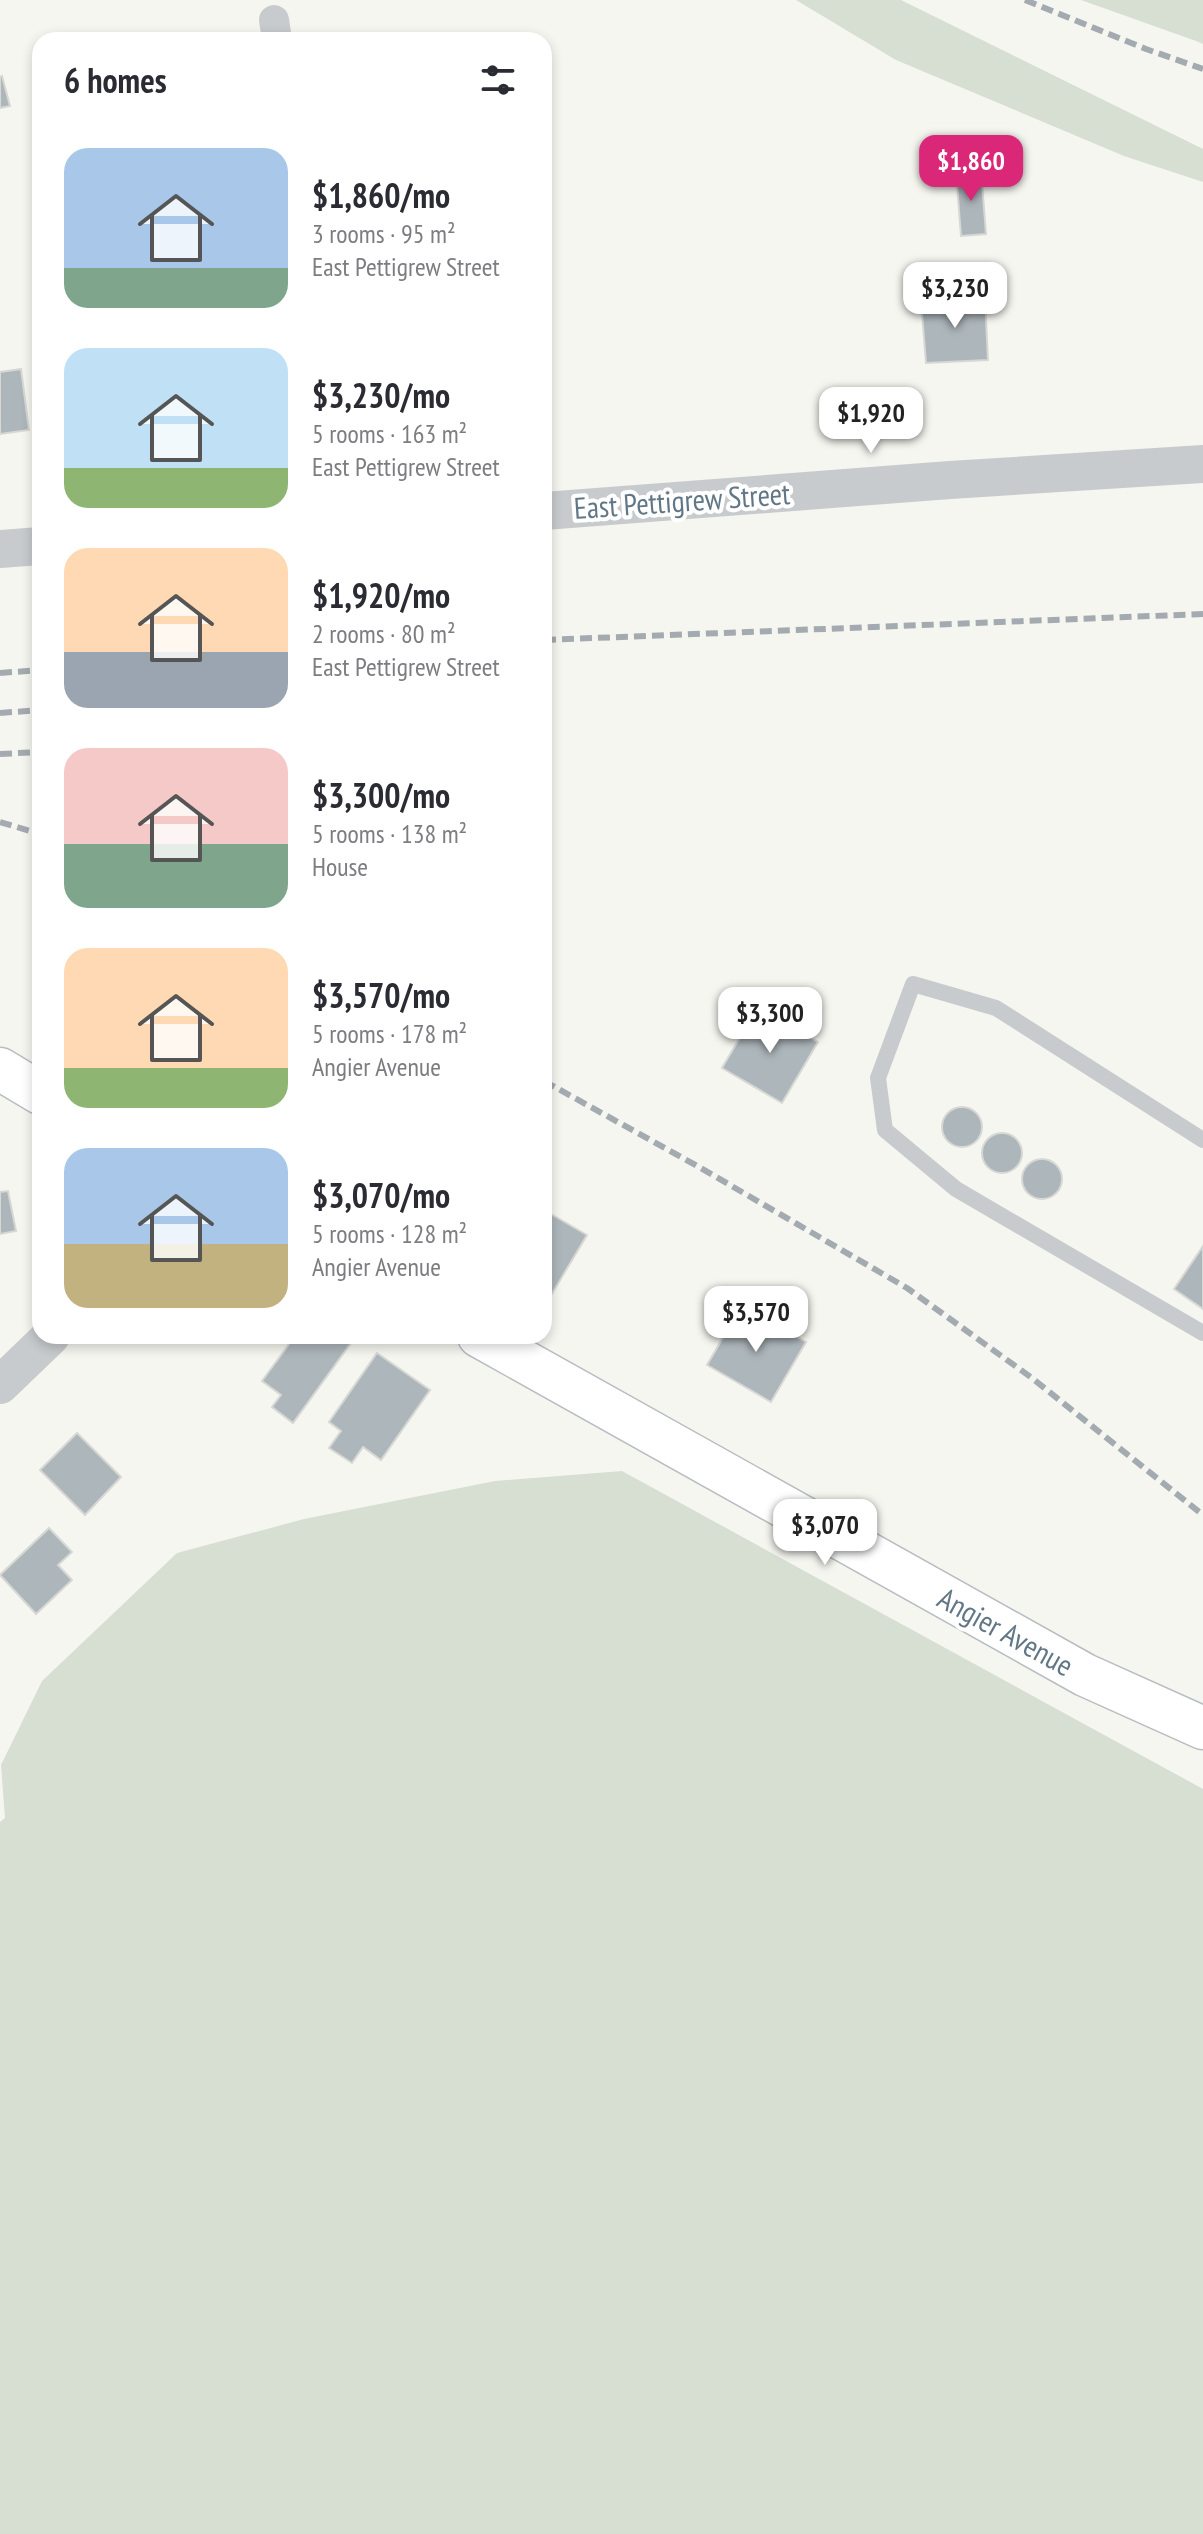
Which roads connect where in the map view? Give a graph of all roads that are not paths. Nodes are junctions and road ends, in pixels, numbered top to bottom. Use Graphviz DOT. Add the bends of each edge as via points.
graph roads {
  1 [pos="1203,464"];
  2 [pos="552,510"];
  3 [pos="32,547"];
  4 [pos="0,549"];
  5 [pos="0,1069"];
  6 [pos="32,1088"];
  7 [pos="1203,1140"];
  8 [pos="1203,1333"];
  9 [pos="43,1344"];
  10 [pos="493,1344"];
  11 [pos="0,1385"];
  12 [pos="1203,1728"];
  1 -- 2 [label="street, East Pettigrew Street"];
  3 -- 4 [label="street"];
  5 -- 6 [label="main road"];
  7 -- 8 [label="lane" via="996,1008 913,984 878,1078 885,1130 956,1189"];
  9 -- 11 [label="street"];
  10 -- 12 [label="main road, Angier Avenue" via="1085,1675"];
}
